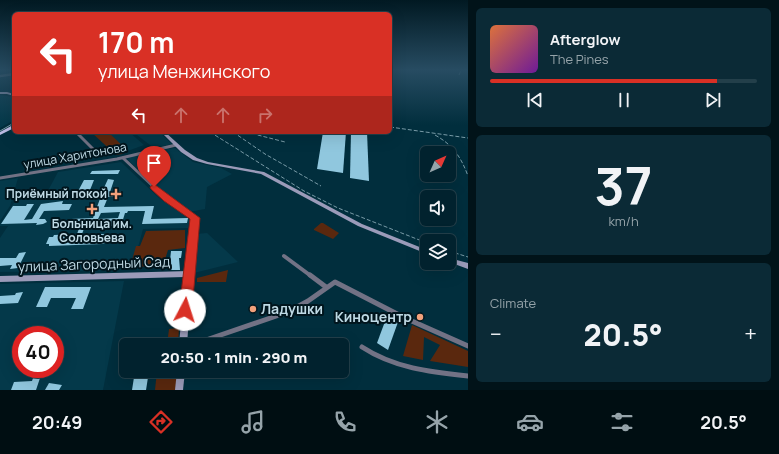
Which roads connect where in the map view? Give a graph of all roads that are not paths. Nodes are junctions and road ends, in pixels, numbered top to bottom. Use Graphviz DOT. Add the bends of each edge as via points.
graph roads {
  1 [pos="12,91"];
  2 [pos="0,93"];
  3 [pos="7,93"];
  4 [pos="12,94"];
  5 [pos="12,127"];
  6 [pos="0,134"];
  7 [pos="78,134"];
  8 [pos="165,134"];
  9 [pos="176,145"];
  10 [pos="96,152"];
  11 [pos="123,158"];
  12 [pos="0,178"];
  13 [pos="420,249"];
  14 [pos="284,256"];
  15 [pos="456,262"];
  16 [pos="468,266"];
  17 [pos="189,274"];
  18 [pos="0,279"];
  19 [pos="326,287"];
  20 [pos="183,338"];
  21 [pos="212,338"];
  22 [pos="468,346"];
  23 [pos="362,347"];
  24 [pos="468,376"];
  25 [pos="180,378"];
  26 [pos="179,390"];
  1 -- 3 [label="main road"];
  2 -- 3 [label="main road"];
  3 -- 4 [label="main road"];
  5 -- 6 [label="main road"];
  7 -- 10 [label="street"];
  8 -- 9 [label="main road"];
  9 -- 11 [label="street, улица Харитонова"];
  9 -- 13 [label="main road" via="188,155 202,161 262,173 360,225"];
  11 -- 12 [label="street, улица Харитонова"];
  11 -- 17 [label="street" via="167,199 195,218"];
  14 -- 19 [label="street"];
  15 -- 16 [label="main road"];
  17 -- 18 [label="main road, улица Загородный Сад"];
  17 -- 20 [label="main road"];
  19 -- 21 [label="street" via="303,305 288,312"];
  19 -- 22 [label="street" via="335,282 405,318"];
  23 -- 24 [label="street" via="377,357 399,364"];
  25 -- 26 [label="main road"];
}
